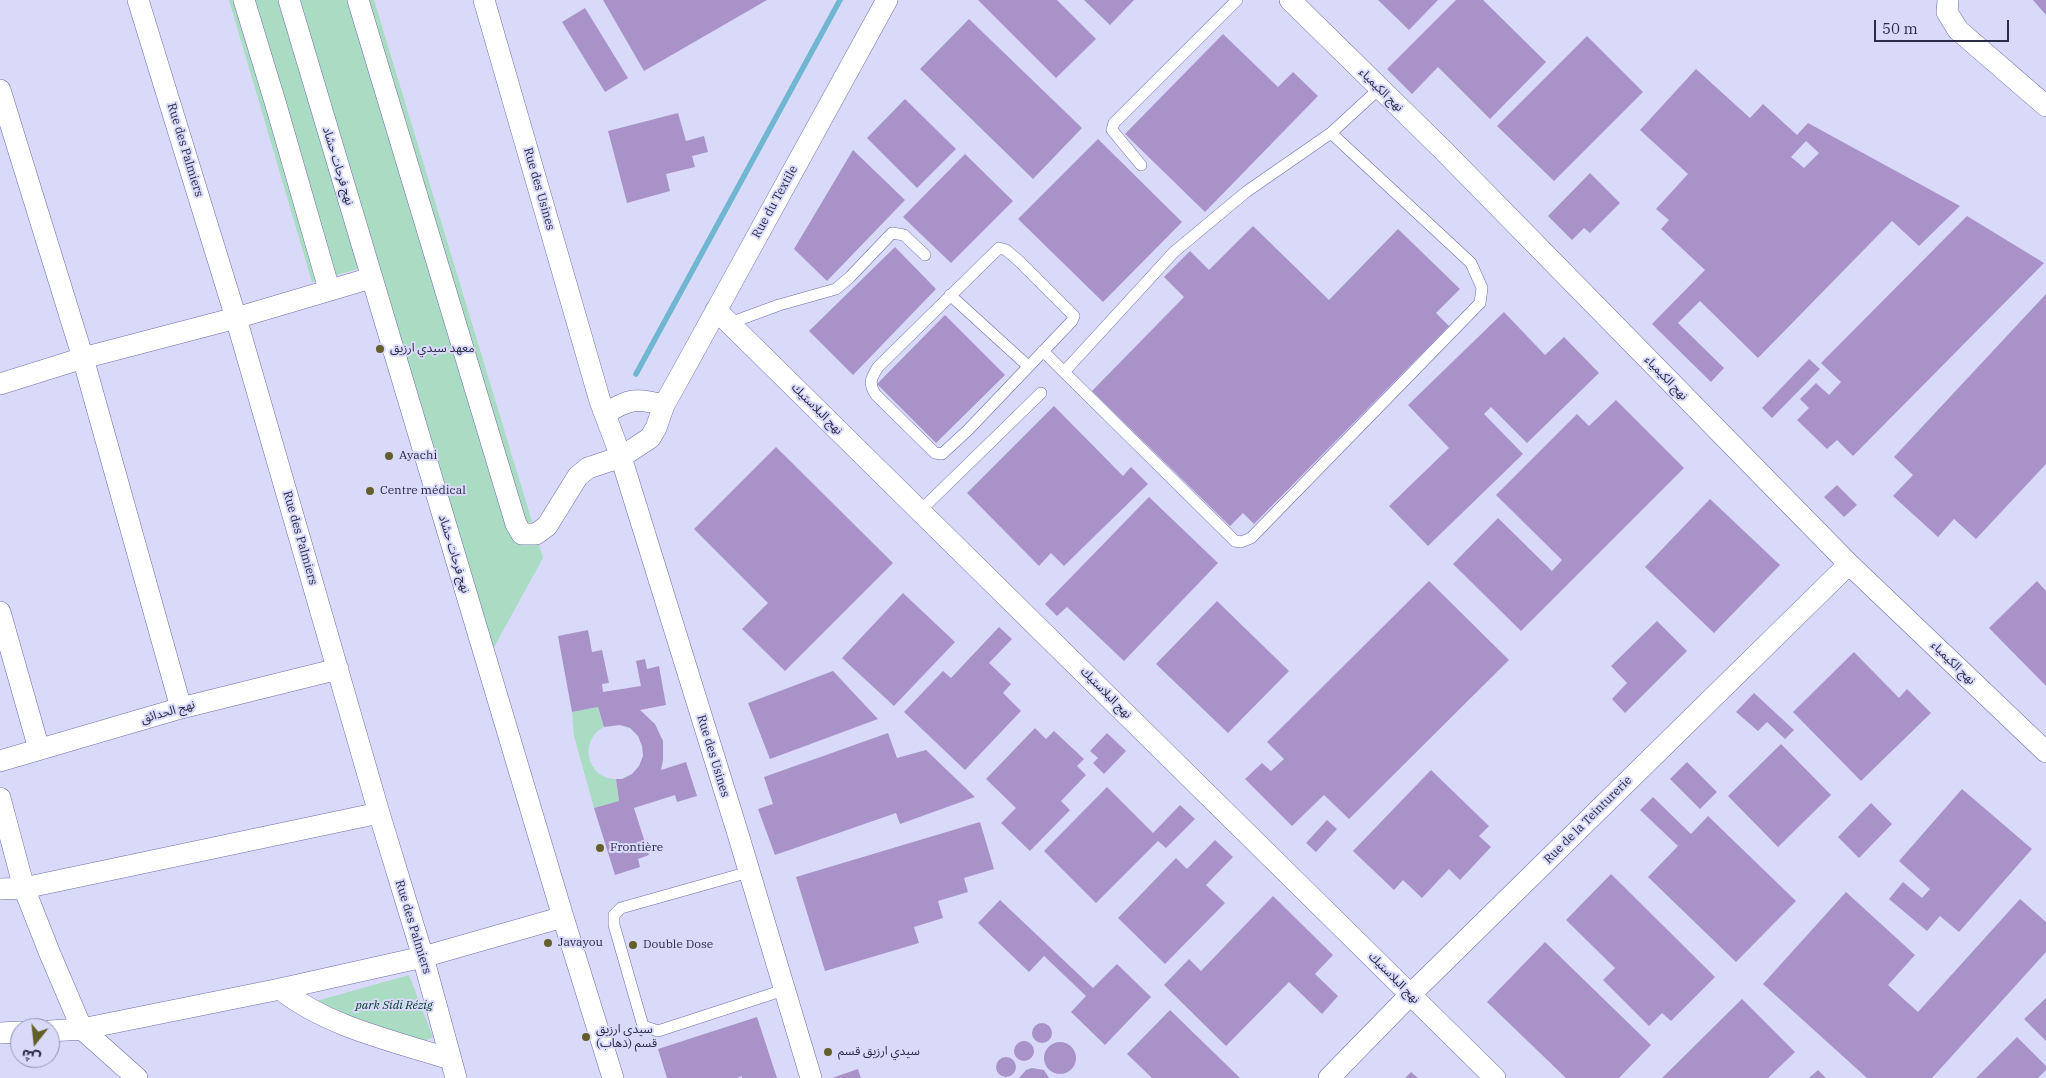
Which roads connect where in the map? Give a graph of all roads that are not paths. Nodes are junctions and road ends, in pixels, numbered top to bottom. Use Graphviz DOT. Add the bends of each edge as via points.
graph roads {
  1 [pos="138,0"];
  2 [pos="244,0"];
  3 [pos="289,0"];
  4 [pos="358,0"];
  5 [pos="484,0"];
  6 [pos="887,0"];
  7 [pos="1237,0"];
  8 [pos="1290,0"];
  9 [pos="1948,0"];
  10 [pos="1380,88"];
  11 [pos="0,90"];
  12 [pos="2046,106"];
  13 [pos="1331,133"];
  14 [pos="1141,165"];
  15 [pos="925,255"];
  16 [pos="371,278"];
  17 [pos="329,290"];
  18 [pos="950,296"];
  19 [pos="723,316"];
  20 [pos="236,318"];
  21 [pos="1043,351"];
  22 [pos="83,358"];
  23 [pos="1028,366"];
  24 [pos="1064,372"];
  25 [pos="0,384"];
  26 [pos="1041,393"];
  27 [pos="664,405"];
  28 [pos="605,414"];
  29 [pos="621,457"];
  30 [pos="920,511"];
  31 [pos="1849,564"];
  32 [pos="0,612"];
  33 [pos="338,669"];
  34 [pos="181,708"];
  35 [pos="39,749"];
  36 [pos="2046,752"];
  37 [pos="0,761"];
  38 [pos="0,798"];
  39 [pos="379,813"];
  40 [pos="749,872"];
  41 [pos="24,888"];
  42 [pos="0,889"];
  43 [pos="563,917"];
  44 [pos="423,957"];
  45 [pos="280,989"];
  46 [pos="784,990"];
  47 [pos="1411,994"];
  48 [pos="82,1029"];
  49 [pos="60,1030"];
  50 [pos="453,1069"];
  51 [pos="137,1078"];
  52 [pos="613,1078"];
  53 [pos="811,1078"];
  54 [pos="1329,1078"];
  55 [pos="1494,1078"];
  1 -- 20 [label="street, Rue des Palmiers"];
  2 -- 17 [label="street"];
  3 -- 16 [label="street, نهج فرحات حشاد"];
  4 -- 29 [label="street, Rue du Textile" via="516,524 522,534 536,534 547,526 578,476 588,468"];
  5 -- 28 [label="street, Rue des Usines"];
  6 -- 19 [label="street, Rue du Textile"];
  7 -- 14 [label="lane" via="1114,123 1112,130"];
  8 -- 10 [label="street, نهج الكيمياء"];
  9 -- 12 [label="street" via="1947,12 1958,30"];
  10 -- 13 [label="lane"];
  10 -- 31 [label="street, نهج الكيمياء"];
  11 -- 22 [label="street"];
  13 -- 24 [label="lane" via="1246,192 1174,252"];
  13 -- 24 [label="lane" via="1471,263 1482,288 1480,303 1251,538 1235,541"];
  15 -- 19 [label="lane" via="904,235 892,233 836,289"];
  16 -- 17 [label="street"];
  16 -- 43 [label="street, نهج فرحات حشاد"];
  17 -- 20 [label="street"];
  18 -- 21 [label="lane" via="999,248 1006,250 1074,316"];
  18 -- 23 [label="lane"];
  18 -- 23 [label="lane" via="878,367 870,380 876,395 935,453 942,454 968,430"];
  19 -- 27 [label="street, Rue du Textile"];
  19 -- 30 [label="street, نهج البلاستيك"];
  20 -- 22 [label="street"];
  20 -- 33 [label="street, Rue des Palmiers"];
  21 -- 23 [label="lane"];
  21 -- 24 [label="lane"];
  22 -- 25 [label="street"];
  22 -- 34 [label="street"];
  26 -- 30 [label="lane"];
  27 -- 28 [label="street" via="632,400"];
  27 -- 29 [label="street, Rue du Textile" via="650,438"];
  28 -- 29 [label="street, Rue des Usines"];
  29 -- 40 [label="street, Rue des Usines"];
  30 -- 47 [label="street, نهج البلاستيك"];
  31 -- 36 [label="street, نهج الكيمياء"];
  31 -- 47 [label="street, Rue de la Teinturerie"];
  32 -- 35 [label="street"];
  33 -- 34 [label="street, نهج الحدائق"];
  33 -- 39 [label="street, Rue des Palmiers"];
  34 -- 35 [label="street, نهج الحدائق"];
  35 -- 37 [label="street, نهج الحدائق"];
  38 -- 41 [label="street"];
  39 -- 41 [label="street"];
  39 -- 44 [label="street, Rue des Palmiers"];
  40 -- 46 [label="street, Rue des Usines"];
  40 -- 46 [label="lane" via="621,908 614,915 614,925 643,1026 658,1031"];
  41 -- 42 [label="street"];
  41 -- 48 [label="street"];
  43 -- 44 [label="street"];
  43 -- 52 [label="street, نهج فرحات حشاد"];
  44 -- 45 [label="street"];
  44 -- 50 [label="street, Rue des Palmiers"];
  45 -- 48 [label="street"];
  45 -- 50 [label="street" via="300,1005"];
  46 -- 53 [label="street, Rue des Usines"];
  47 -- 54 [label="street, Rue de la Teinturerie"];
  47 -- 55 [label="street, نهج البلاستيك"];
  48 -- 49 [label="street"];
  48 -- 51 [label="street"];
}
